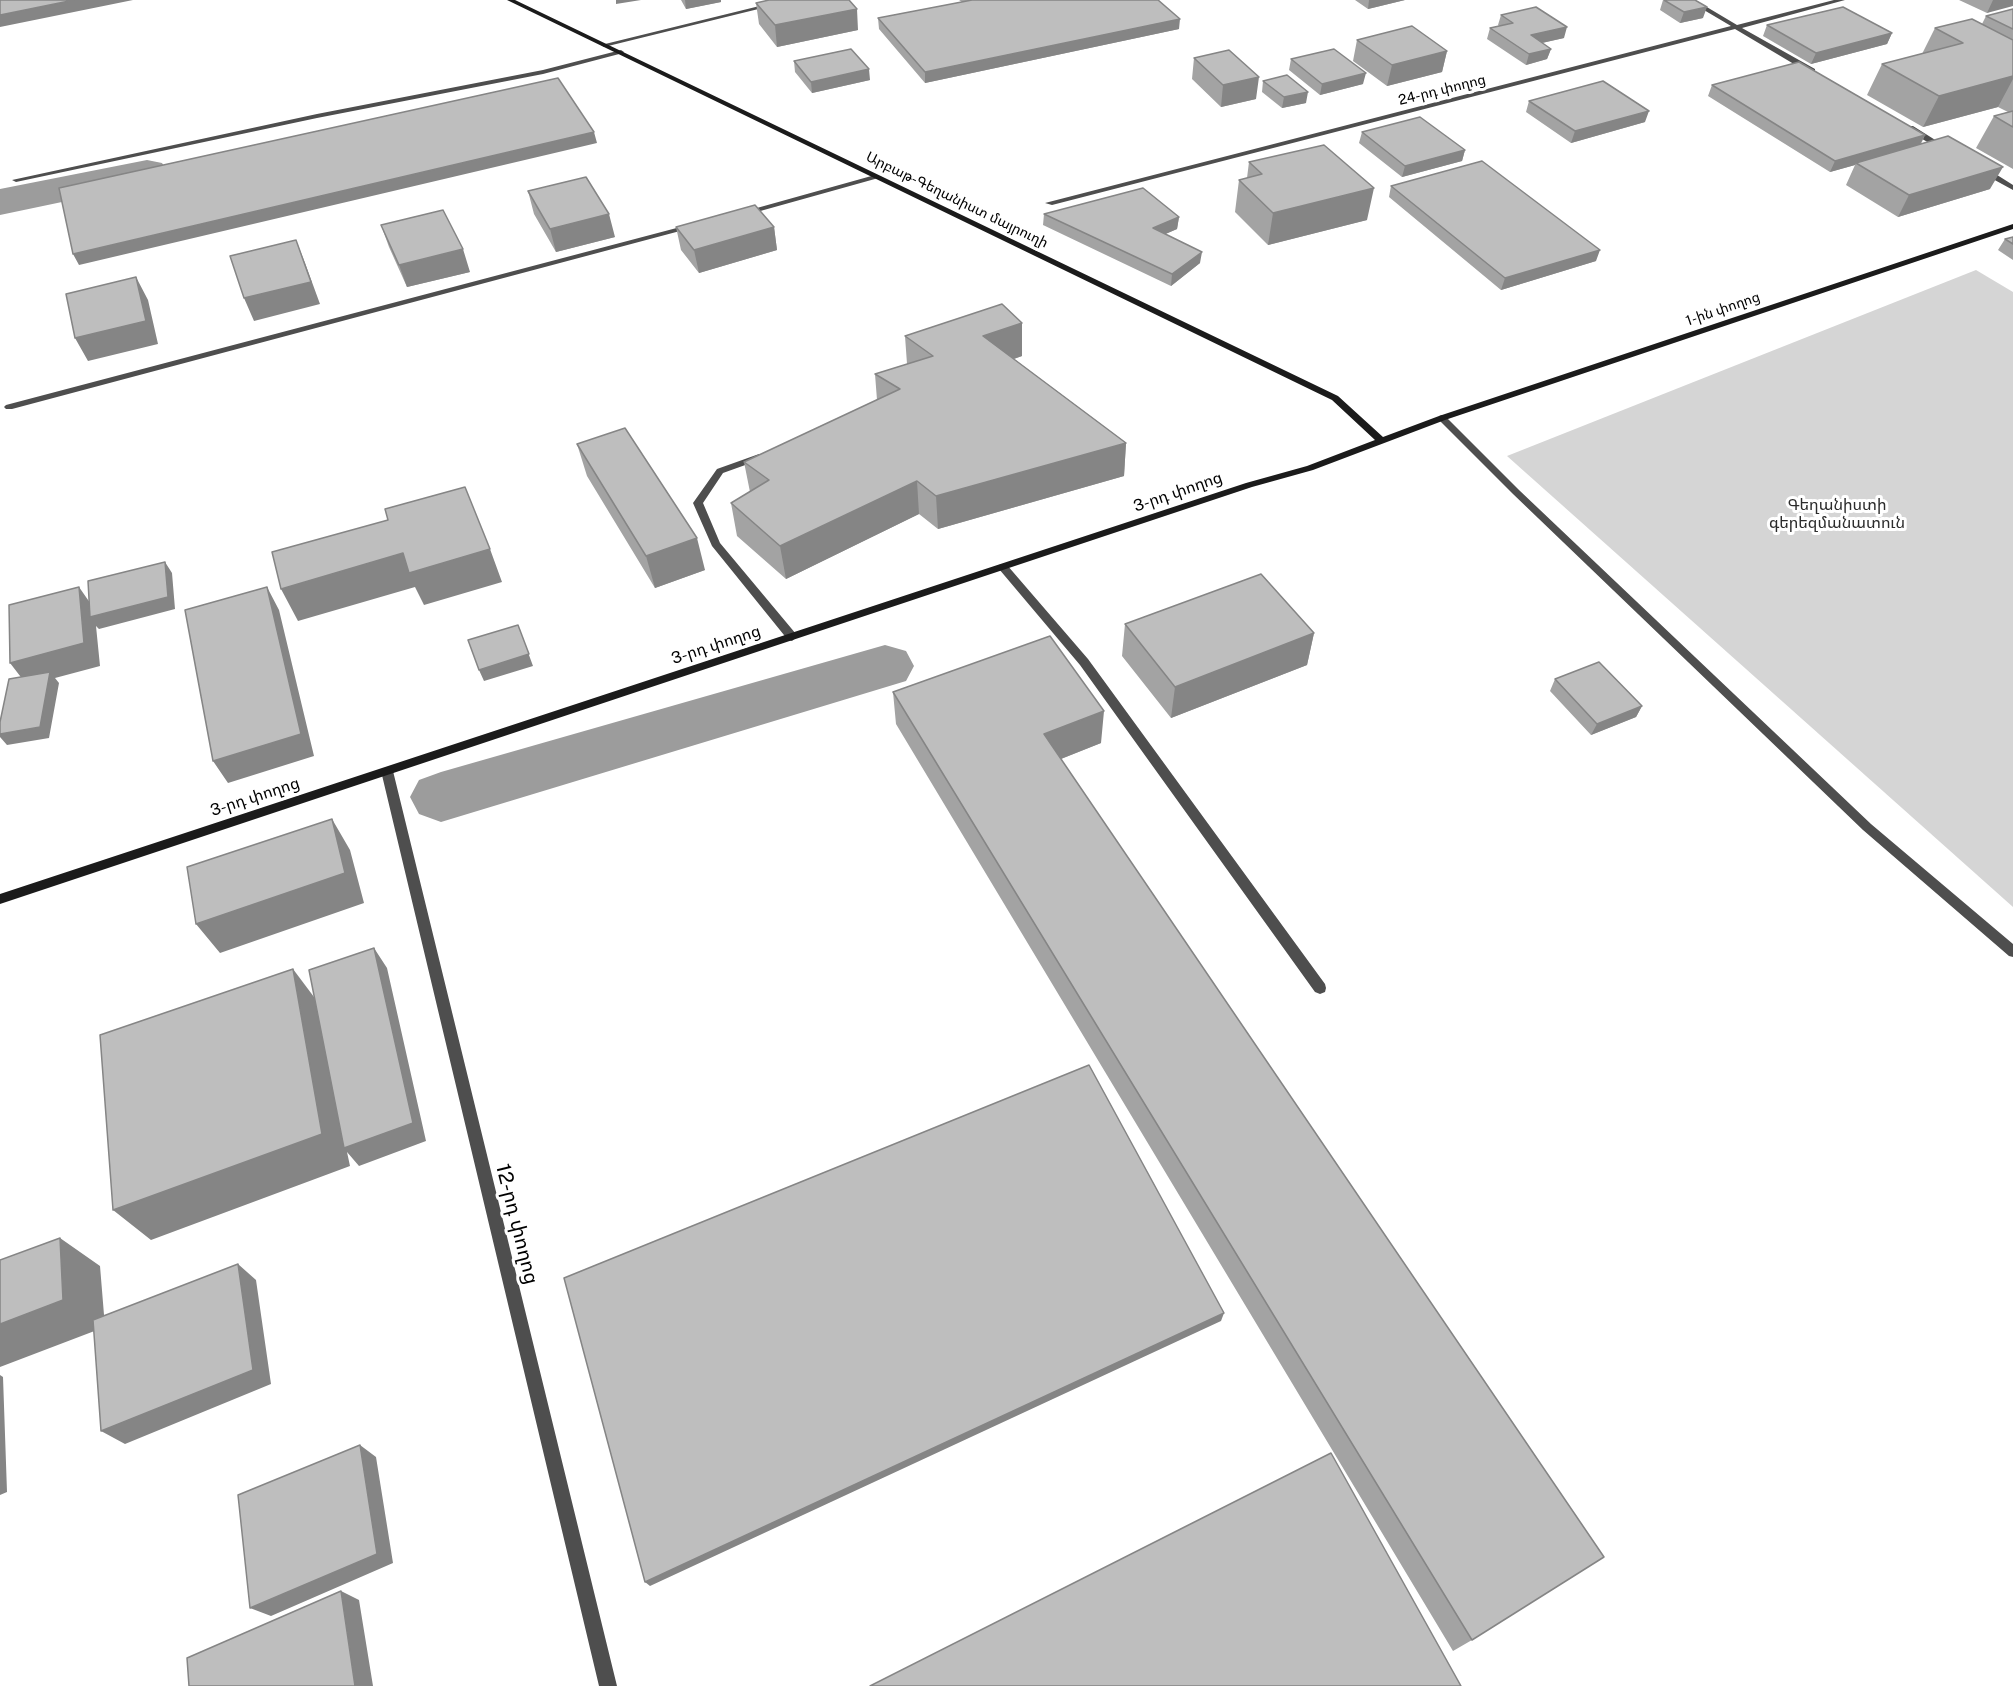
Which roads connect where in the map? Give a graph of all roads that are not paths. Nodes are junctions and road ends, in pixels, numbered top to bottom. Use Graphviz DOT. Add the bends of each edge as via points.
graph roads {
  1 [pos="510,0"];
  2 [pos="792,0"];
  3 [pos="1690,0"];
  4 [pos="1842,0"];
  5 [pos="1736,27"];
  6 [pos="604,45"];
  7 [pos="621,52"];
  8 [pos="1818,75"];
  9 [pos="1900,122"];
  10 [pos="1952,152"];
  11 [pos="1972,164"];
  12 [pos="878,177"];
  13 [pos="16,180"];
  14 [pos="2013,188"];
  15 [pos="1049,203"];
  16 [pos="729,217"];
  17 [pos="706,223"];
  18 [pos="2013,226"];
  19 [pos="9,407"];
  20 [pos="1442,418"];
  21 [pos="1382,441"];
  22 [pos="774,452"];
  23 [pos="1003,567"];
  24 [pos="792,637"];
  25 [pos="387,771"];
  26 [pos="0,899"];
  27 [pos="2013,952"];
  28 [pos="1320,988"];
  29 [pos="608,1686"];
  1 -- 6 [label="main road, Արբաթ-Գեղանիստ մայրուղի"];
  2 -- 6 [label="street"];
  3 -- 5 [label="street"];
  4 -- 5 [label="street, 24-րդ փողոց"];
  5 -- 8 [label="street"];
  5 -- 15 [label="street, 24-րդ փողոց"];
  6 -- 7 [label="main road, Արբաթ-Գեղանիստ մայրուղի"];
  7 -- 12 [label="main road, Արբաթ-Գեղանիստ մայրուղի"];
  7 -- 13 [label="street" via="543,72"];
  9 -- 10 [label="street"];
  11 -- 14 [label="street"];
  12 -- 16 [label="street"];
  12 -- 21 [label="main road, Արբաթ-Գեղանիստ մայրուղի" via="1335,398"];
  17 -- 19 [label="street"];
  18 -- 20 [label="main road, 1-ին փողոց"];
  20 -- 21 [label="main road, 3-րդ փողոց"];
  20 -- 27 [label="street" via="1867,827"];
  21 -- 23 [label="main road, 3-րդ փողոց"];
  22 -- 24 [label="street" via="720,471 698,503 716,544"];
  23 -- 24 [label="main road, 3-րդ փողոց"];
  23 -- 28 [label="street" via="1084,662"];
  24 -- 25 [label="main road, 3-րդ փողոց"];
  25 -- 26 [label="main road, 3-րդ փողոց"];
  25 -- 29 [label="street, 12-րդ փողոց"];
}
